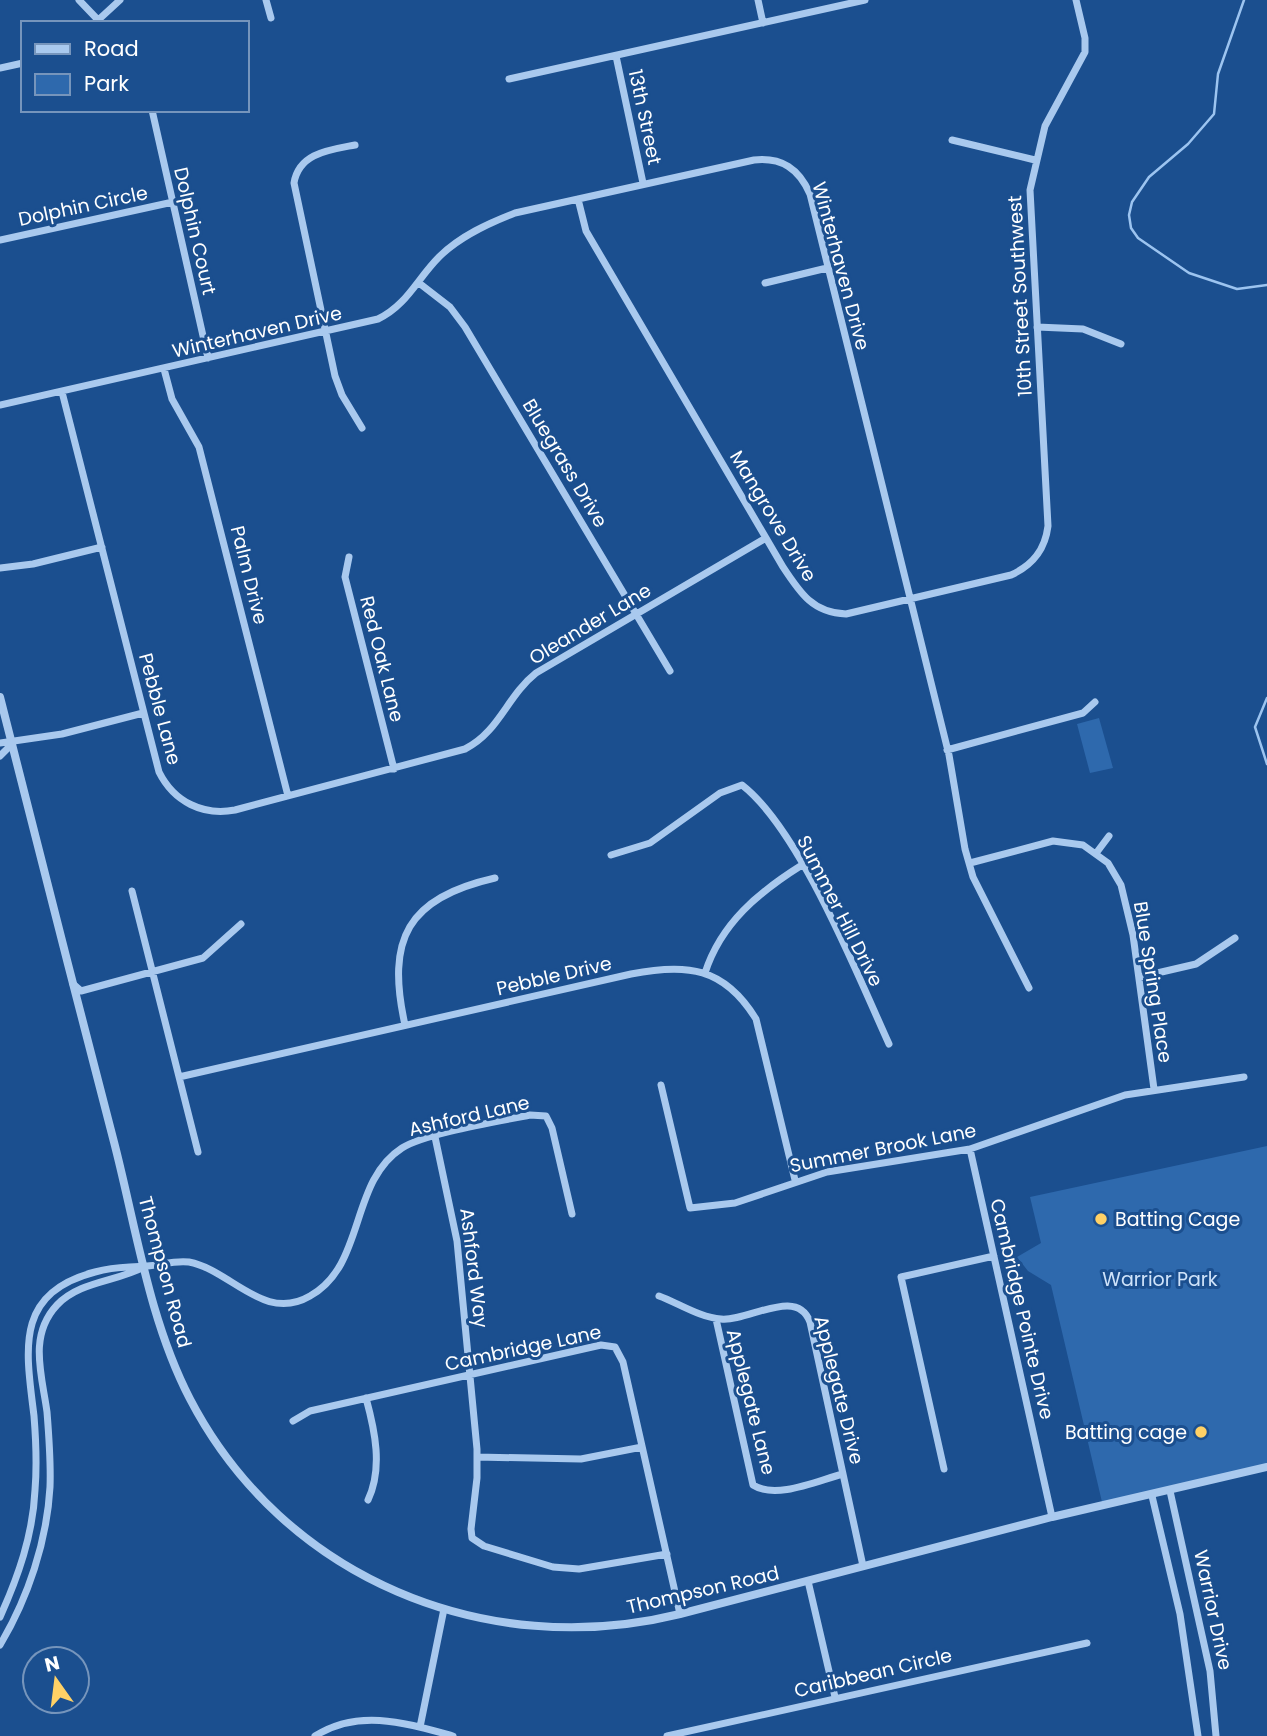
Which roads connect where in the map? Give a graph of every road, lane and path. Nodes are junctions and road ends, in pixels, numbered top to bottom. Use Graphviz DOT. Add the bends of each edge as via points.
graph roads {
  1 [pos="79,0"];
  2 [pos="120,0"];
  3 [pos="266,0"];
  4 [pos="758,0"];
  5 [pos="864,0"];
  6 [pos="1076,0"];
  7 [pos="271,18"];
  8 [pos="97,21"];
  9 [pos="99,21"];
  10 [pos="763,23"];
  11 [pos="615,56"];
  12 [pos="21,63"];
  13 [pos="0,68"];
  14 [pos="509,79"];
  15 [pos="152,112"];
  16 [pos="952,139"];
  17 [pos="355,145"];
  18 [pos="1035,160"];
  19 [pos="643,183"];
  20 [pos="578,199"];
  21 [pos="173,202"];
  22 [pos="0,240"];
  23 [pos="827,268"];
  24 [pos="419,283"];
  25 [pos="765,283"];
  26 [pos="1037,327"];
  27 [pos="324,333"];
  28 [pos="1121,344"];
  29 [pos="208,358"];
  30 [pos="164,369"];
  31 [pos="62,392"];
  32 [pos="0,405"];
  33 [pos="362,428"];
  34 [pos="1048,519"];
  35 [pos="766,538"];
  36 [pos="102,547"];
  37 [pos="349,557"];
  38 [pos="0,568"];
  39 [pos="909,600"];
  40 [pos="635,614"];
  41 [pos="670,671"];
  42 [pos="0,697"];
  43 [pos="1095,702"];
  44 [pos="143,713"];
  45 [pos="0,743"];
  46 [pos="12,744"];
  47 [pos="947,750"];
  48 [pos="448,754"];
  49 [pos="0,756"];
  50 [pos="394,769"];
  51 [pos="288,796"];
  52 [pos="1109,836"];
  53 [pos="1097,852"];
  54 [pos="611,855"];
  55 [pos="970,863"];
  56 [pos="802,865"];
  57 [pos="495,878"];
  58 [pos="132,891"];
  59 [pos="241,924"];
  60 [pos="1235,938"];
  61 [pos="705,972"];
  62 [pos="154,973"];
  63 [pos="1140,977"];
  64 [pos="73,983"];
  65 [pos="1029,988"];
  66 [pos="405,1026"];
  67 [pos="889,1044"];
  68 [pos="179,1077"];
  69 [pos="1244,1077"];
  70 [pos="661,1085"];
  71 [pos="1154,1089"];
  72 [pos="435,1137"];
  73 [pos="970,1149"];
  74 [pos="198,1152"];
  75 [pos="795,1180"];
  76 [pos="572,1214"];
  77 [pos="994,1256"];
  78 [pos="145,1266"];
  79 [pos="659,1296"];
  80 [pos="716,1319"];
  81 [pos="470,1374"];
  82 [pos="366,1398"];
  83 [pos="293,1421"];
  84 [pos="642,1447"];
  85 [pos="477,1457"];
  86 [pos="1267,1468"];
  87 [pos="943,1469"];
  88 [pos="844,1474"];
  89 [pos="1170,1491"];
  90 [pos="1152,1496"];
  91 [pos="368,1500"];
  92 [pos="1052,1517"];
  93 [pos="667,1554"];
  94 [pos="863,1566"];
  95 [pos="808,1581"];
  96 [pos="444,1609"];
  97 [pos="680,1614"];
  98 [pos="0,1617"];
  99 [pos="1087,1643"];
  100 [pos="0,1645"];
  101 [pos="835,1698"];
  102 [pos="421,1727"];
  103 [pos="315,1736"];
  104 [pos="453,1736"];
  105 [pos="667,1736"];
  106 [pos="1198,1736"];
  107 [pos="1216,1736"];
  1 -- 8 [label="street"];
  2 -- 9 [label="street"];
  3 -- 7 [label="street"];
  4 -- 10 [label="street"];
  5 -- 10 [label="street"];
  6 -- 18 [label="street, 10th Street Southwest" via="1085,52 1045,126"];
  10 -- 11 [label="street"];
  11 -- 14 [label="street"];
  11 -- 19 [label="street, 13th Street"];
  12 -- 13 [label="street"];
  15 -- 21 [label="street, Dolphin Court"];
  16 -- 18 [label="street"];
  17 -- 27 [label="street" via="311,157 293,183"];
  18 -- 26 [label="street, 10th Street Southwest" via="1030,205"];
  19 -- 20 [label="street, Winterhaven Drive"];
  19 -- 23 [label="street, Winterhaven Drive" via="754,160 784,163 799,174 810,194"];
  20 -- 24 [label="street, Winterhaven Drive" via="515,213 482,227 445,251"];
  20 -- 35 [label="street, Mangrove Drive" via="586,231"];
  21 -- 22 [label="street, Dolphin Circle"];
  21 -- 29 [label="street, Dolphin Court"];
  23 -- 25 [label="street"];
  23 -- 39 [label="street, Winterhaven Drive"];
  24 -- 27 [label="street, Winterhaven Drive" via="387,315"];
  24 -- 40 [label="street, Bluegrass Drive" via="450,307 464,327"];
  26 -- 28 [label="street" via="1083,329"];
  26 -- 34 [label="street, 10th Street Southwest"];
  27 -- 29 [label="street, Winterhaven Drive"];
  27 -- 33 [label="street" via="342,395"];
  29 -- 30 [label="street, Winterhaven Drive"];
  30 -- 31 [label="street, Winterhaven Drive"];
  30 -- 51 [label="street, Palm Drive" via="172,399 199,447"];
  31 -- 32 [label="street, Winterhaven Drive"];
  31 -- 36 [label="street, Pebble Lane"];
  34 -- 39 [label="street, Mangrove Drive" via="1039,553 1024,568"];
  35 -- 39 [label="street, Mangrove Drive" via="799,591 817,608 846,614"];
  35 -- 40 [label="street, Oleander Lane"];
  36 -- 38 [label="street"];
  36 -- 44 [label="street, Pebble Lane"];
  37 -- 50 [label="street, Red Oak Lane" via="345,577"];
  39 -- 47 [label="street, Winterhaven Drive"];
  40 -- 41 [label="street, Bluegrass Drive"];
  40 -- 48 [label="street, Oleander Lane" via="536,673 516,690 489,734"];
  42 -- 46 [label="street, Thompson Road"];
  43 -- 47 [label="street" via="1083,713"];
  44 -- 46 [label="street"];
  44 -- 51 [label="street, Pebble Lane" via="163,779 189,804 221,812"];
  45 -- 46 [label="street"];
  46 -- 49 [label="street"];
  46 -- 64 [label="street, Thompson Road"];
  47 -- 55 [label="street, Winterhaven Drive"];
  48 -- 50 [label="street, Pebble Lane"];
  50 -- 51 [label="street, Pebble Lane"];
  52 -- 53 [label="street"];
  53 -- 55 [label="street" via="1053,841"];
  53 -- 63 [label="street, Blue Spring Place" via="1121,885"];
  54 -- 56 [label="street, Summer Hill Drive" via="650,843 719,793 742,785"];
  55 -- 65 [label="street, Winterhaven Drive" via="979,893"];
  56 -- 61 [label="street" via="763,891 737,916 718,942"];
  56 -- 67 [label="street, Summer Hill Drive"];
  57 -- 66 [label="street" via="438,897 408,930 396,975"];
  58 -- 62 [label="street"];
  59 -- 62 [label="street" via="208,955"];
  60 -- 63 [label="street" via="1196,964"];
  61 -- 66 [label="street, Pebble Drive" via="654,970"];
  61 -- 75 [label="street, Pebble Drive" via="736,992 761,1029"];
  62 -- 64 [label="street" via="81,991"];
  62 -- 68 [label="street"];
  63 -- 71 [label="street, Blue Spring Place"];
  64 -- 78 [label="street, Thompson Road"];
  66 -- 68 [label="street, Pebble Drive"];
  68 -- 74 [label="street"];
  69 -- 71 [label="street, Summer Brook Lane"];
  70 -- 75 [label="street, Summer Brook Lane" via="690,1208 734,1203"];
  71 -- 73 [label="street, Summer Brook Lane" via="1099,1102"];
  72 -- 76 [label="street, Ashford Lane" via="530,1115 546,1116"];
  72 -- 78 [label="street, Ashford Lane" via="409,1143 381,1166 369,1186 339,1269 308,1298 271,1302 188,1262"];
  72 -- 81 [label="street, Ashford Way" via="457,1241"];
  73 -- 75 [label="street, Summer Brook Lane"];
  73 -- 77 [label="street, Cambridge Pointe Drive"];
  77 -- 87 [label="street" via="901,1277"];
  77 -- 92 [label="street, Cambridge Pointe Drive"];
  78 -- 96 [label="street, Thompson Road" via="165,1339 184,1385 239,1472 282,1518 332,1556 382,1585"];
  78 -- 98 [label="street, Ashford Lane" via="123,1264 63,1283 44,1300 32,1321 26,1357 36,1437 35,1494 26,1549"];
  78 -- 100 [label="street" via="126,1277 74,1292 51,1312 41,1332 38,1359 50,1445 47,1511 34,1567"];
  79 -- 80 [label="street"];
  80 -- 88 [label="street, Applegate Drive" via="783,1306 805,1311"];
  80 -- 88 [label="street, Applegate Lane" via="753,1485 777,1490"];
  81 -- 82 [label="street, Cambridge Lane"];
  81 -- 84 [label="street, Cambridge Lane" via="609,1344 620,1350"];
  81 -- 85 [label="street, Ashford Way"];
  82 -- 83 [label="street, Cambridge Lane" via="310,1411"];
  82 -- 91 [label="street" via="376,1447 374,1487"];
  84 -- 85 [label="street" via="581,1459"];
  84 -- 93 [label="street, Cambridge Lane"];
  85 -- 93 [label="street, Ashford Way" via="471,1529 477,1543 573,1569"];
  86 -- 89 [label="street, Thompson Road"];
  88 -- 94 [label="street, Applegate Drive"];
  89 -- 90 [label="street, Thompson Road"];
  89 -- 107 [label="street, Warrior Drive" via="1210,1671"];
  90 -- 92 [label="street, Thompson Road"];
  90 -- 106 [label="street, Warrior Drive" via="1182,1625"];
  92 -- 94 [label="street, Thompson Road"];
  93 -- 97 [label="street, Cambridge Lane"];
  94 -- 95 [label="street, Thompson Road"];
  95 -- 97 [label="street, Thompson Road"];
  95 -- 101 [label="street"];
  96 -- 97 [label="street, Thompson Road" via="492,1622 563,1629 620,1626"];
  96 -- 102 [label="street"];
  99 -- 101 [label="street, Caribbean Circle"];
  101 -- 105 [label="street, Caribbean Circle"];
  102 -- 103 [label="street" via="355,1720"];
  102 -- 104 [label="street"];
}
